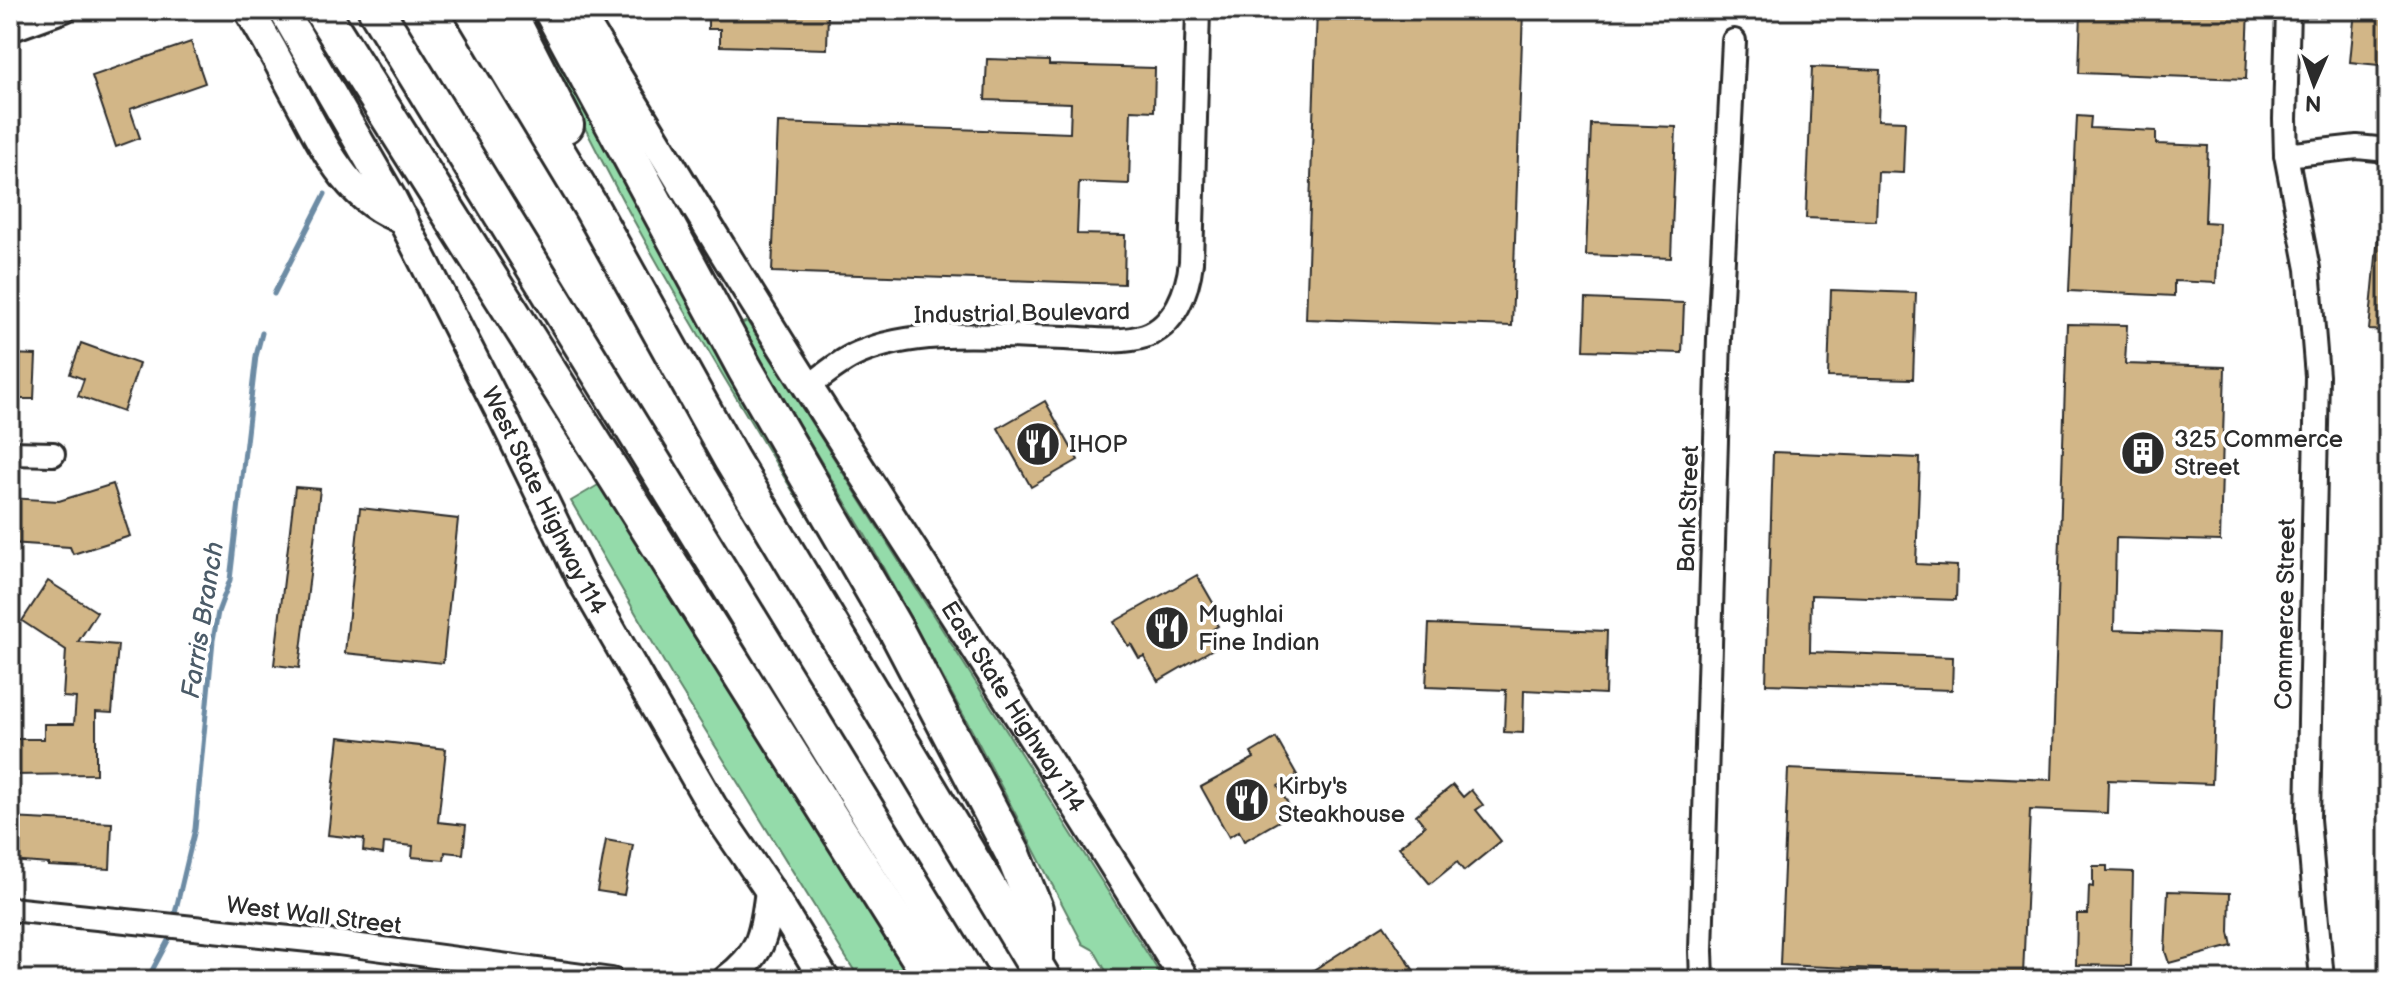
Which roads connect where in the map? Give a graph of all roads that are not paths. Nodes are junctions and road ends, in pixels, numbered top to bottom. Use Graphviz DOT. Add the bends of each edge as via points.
graph roads {
  1 [pos="65,10"];
  2 [pos="249,10"];
  3 [pos="283,10"];
  4 [pos="321,10"];
  5 [pos="376,10"];
  6 [pos="472,10"];
  7 [pos="507,10"];
  8 [pos="551,10"];
  9 [pos="577,10"];
  10 [pos="1198,10"];
  11 [pos="2288,10"];
  12 [pos="10,30"];
  13 [pos="1734,41"];
  14 [pos="2388,150"];
  15 [pos="2286,155"];
  16 [pos="592,209"];
  17 [pos="403,219"];
  18 [pos="808,387"];
  19 [pos="10,453"];
  20 [pos="53,454"];
  21 [pos="770,891"];
  22 [pos="10,909"];
  23 [pos="1039,972"];
  24 [pos="821,977"];
  25 [pos="612,980"];
  26 [pos="727,980"];
  27 [pos="933,980"];
  28 [pos="971,980"];
  29 [pos="1185,980"];
  30 [pos="1702,980"];
  31 [pos="2322,980"];
  1 -- 12 [label="street"];
  2 -- 17 [label="main road" via="330,158 362,197"];
  3 -- 17 [label="main road, West State Highway 114"];
  4 -- 27 [label="highway"];
  5 -- 28 [label="highway"];
  6 -- 16 [label="highway"];
  7 -- 16 [label="highway" via="580,153"];
  8 -- 23 [label="highway" via="745,369 897,632 1013,854 1035,909"];
  9 -- 18 [label="main road"];
  10 -- 18 [label="street, Industrial Boulevard" via="1189,284 1167,321 1147,335 1121,340 918,338 856,354"];
  11 -- 15 [label="street, Commerce Street"];
  13 -- 30 [label="street, Bank Street" via="1718,361"];
  14 -- 15 [label="street" via="2357,147"];
  15 -- 31 [label="street, Commerce Street" via="2308,269 2317,376 2308,819"];
  16 -- 23 [label="highway" via="731,459"];
  17 -- 21 [label="main road, West State Highway 114" via="581,578 712,806"];
  18 -- 29 [label="main road, East State Highway 114"];
  19 -- 20 [label="street"];
  21 -- 24 [label="main road, West State Highway 114"];
  21 -- 26 [label="main road" via="763,938 743,968"];
  22 -- 25 [label="street, West Wall Street" via="338,943"];
}
